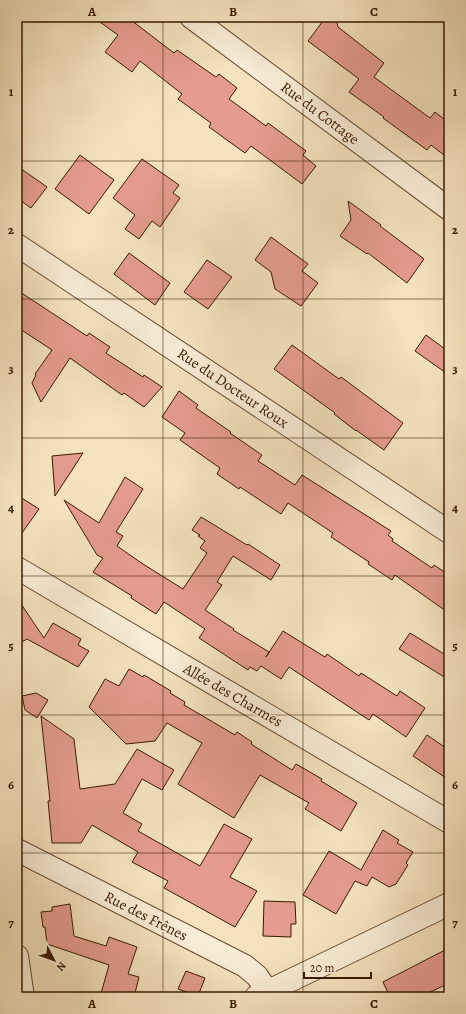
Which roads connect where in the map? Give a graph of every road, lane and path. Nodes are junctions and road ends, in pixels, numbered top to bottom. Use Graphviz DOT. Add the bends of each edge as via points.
graph roads {
  1 [pos="191,17"];
  2 [pos="449,208"];
  3 [pos="17,245"];
  4 [pos="449,532"];
  5 [pos="17,568"];
  6 [pos="449,822"];
  7 [pos="17,850"];
  8 [pos="449,904"];
  9 [pos="17,956"];
  10 [pos="261,994"];
  11 [pos="23,997"];
  1 -- 2 [label="street, Rue du Cottage"];
  3 -- 4 [label="street, Rue du Docteur Roux"];
  5 -- 6 [label="street, Allée des Charmes"];
  7 -- 10 [label="street, Rue des Frênes" via="245,966 257,976"];
  8 -- 10 [label="street"];
  9 -- 11 [label="street"];
}
